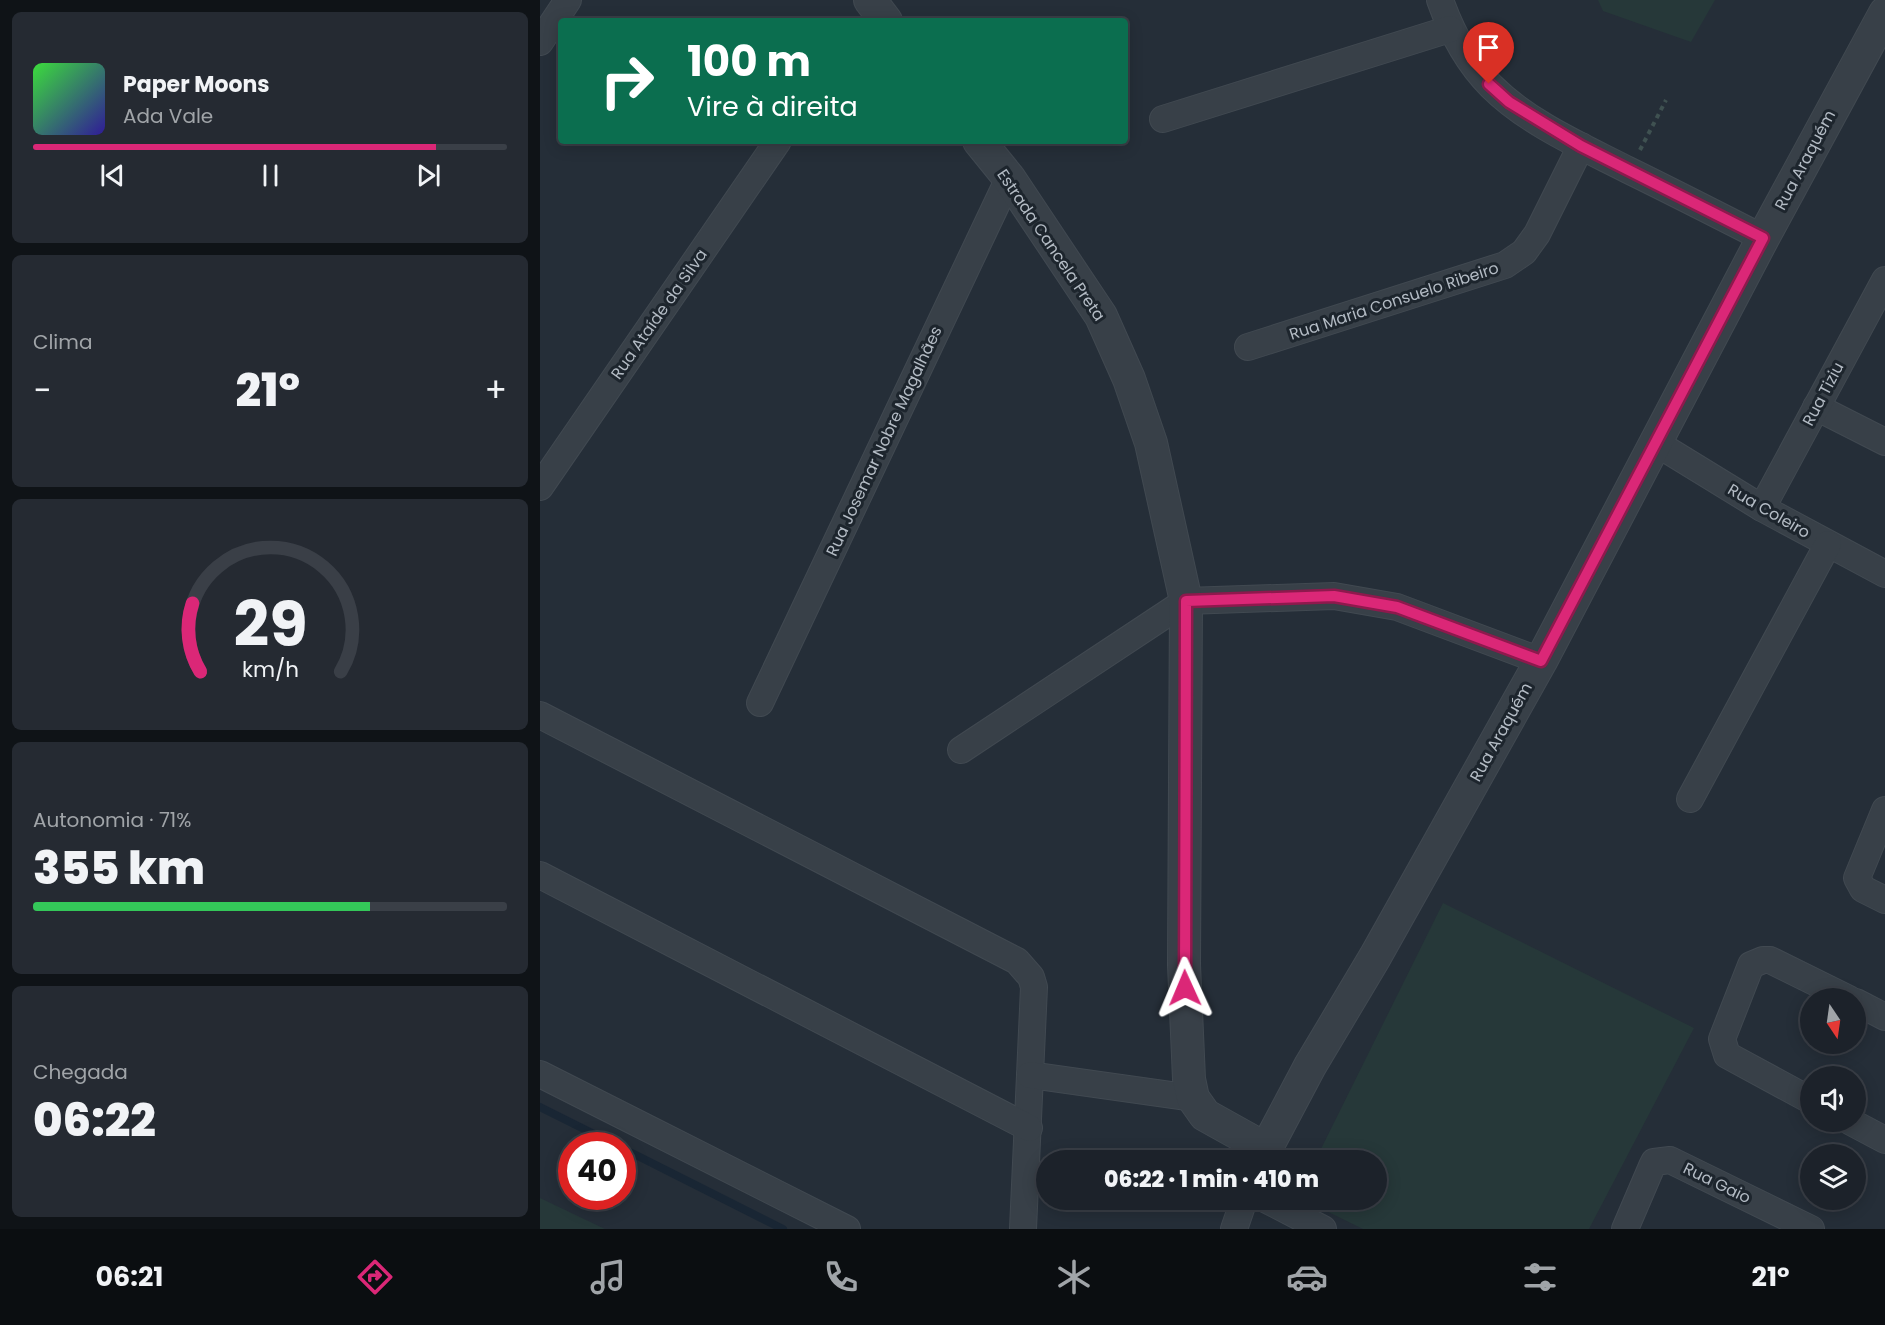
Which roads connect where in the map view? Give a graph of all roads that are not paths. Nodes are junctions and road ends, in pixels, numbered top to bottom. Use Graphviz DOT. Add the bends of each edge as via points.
graph roads {
  1 [pos="568,0"];
  2 [pos="1440,0"];
  3 [pos="1885,13"];
  4 [pos="1450,29"];
  5 [pos="540,42"];
  6 [pos="1163,119"];
  7 [pos="776,144"];
  8 [pos="982,144"];
  9 [pos="1581,146"];
  10 [pos="1009,178"];
  11 [pos="1763,238"];
  12 [pos="1885,280"];
  13 [pos="1877,312"];
  14 [pos="1248,347"];
  15 [pos="1816,408"];
  16 [pos="1885,442"];
  17 [pos="1656,443"];
  18 [pos="540,487"];
  19 [pos="1762,508"];
  20 [pos="1827,544"];
  21 [pos="1885,574"];
  22 [pos="1186,601"];
  23 [pos="1541,661"];
  24 [pos="760,703"];
  25 [pos="540,715"];
  26 [pos="961,750"];
  27 [pos="1690,799"];
  28 [pos="1885,810"];
  29 [pos="540,875"];
  30 [pos="1885,900"];
  31 [pos="1827,988"];
  32 [pos="1866,1007"];
  33 [pos="1885,1017"];
  34 [pos="540,1074"];
  35 [pos="1030,1075"];
  36 [pos="1800,1095"];
  37 [pos="1193,1098"];
  38 [pos="1029,1128"];
  39 [pos="1866,1130"];
  40 [pos="1885,1140"];
  41 [pos="1256,1150"];
  42 [pos="1266,1150"];
  43 [pos="1241,1210"];
  44 [pos="1286,1210"];
  45 [pos="847,1229"];
  46 [pos="1023,1229"];
  47 [pos="1234,1229"];
  48 [pos="1323,1229"];
  49 [pos="1626,1229"];
  50 [pos="1811,1229"];
  1 -- 5 [label="street"];
  2 -- 4 [label="street"];
  3 -- 11 [label="street, Rua Araquém"];
  4 -- 6 [label="street"];
  4 -- 9 [label="street" via="1489,84 1509,102"];
  7 -- 18 [label="street, Rua Ataíde da Silva"];
  8 -- 10 [label="street, Estrada Cancela Preta"];
  9 -- 11 [label="street"];
  9 -- 14 [label="street, Rua Maria Consuelo Ribeiro" via="1537,234 1524,252 1505,265"];
  10 -- 22 [label="street, Estrada Cancela Preta" via="1101,316 1129,379 1151,443"];
  10 -- 24 [label="street, Rua Josemar Nobre Magalhães"];
  11 -- 17 [label="street, Rua Araquém"];
  12 -- 13 [label="street, Rua Tiziu"];
  13 -- 15 [label="street, Rua Tiziu"];
  15 -- 16 [label="street"];
  15 -- 19 [label="street, Rua Tiziu"];
  17 -- 19 [label="street, Rua Coleiro"];
  17 -- 23 [label="street, Rua Araquém"];
  19 -- 20 [label="street, Rua Coleiro"];
  20 -- 21 [label="street, Rua Coleiro"];
  20 -- 27 [label="street"];
  22 -- 23 [label="street" via="1334,596 1397,607"];
  22 -- 26 [label="street"];
  22 -- 37 [label="street, Estrada Cancela Preta" via="1184,965 1187,1056"];
  23 -- 42 [label="street, Rua Araquém"];
  25 -- 35 [label="street" via="1017,961 1034,987"];
  28 -- 30 [label="street" via="1857,878 1863,889"];
  29 -- 38 [label="street"];
  31 -- 36 [label="street" via="1770,960 1756,962 1751,965 1722,1039 1727,1055"];
  32 -- 33 [label="street"];
  34 -- 45 [label="street"];
  35 -- 37 [label="street"];
  35 -- 38 [label="street"];
  37 -- 41 [label="street" via="1205,1115"];
  38 -- 46 [label="street"];
  39 -- 40 [label="street"];
  43 -- 47 [label="street"];
  44 -- 48 [label="street"];
  49 -- 50 [label="street, Rua Gaio" via="1654,1162 1670,1160"];
}
